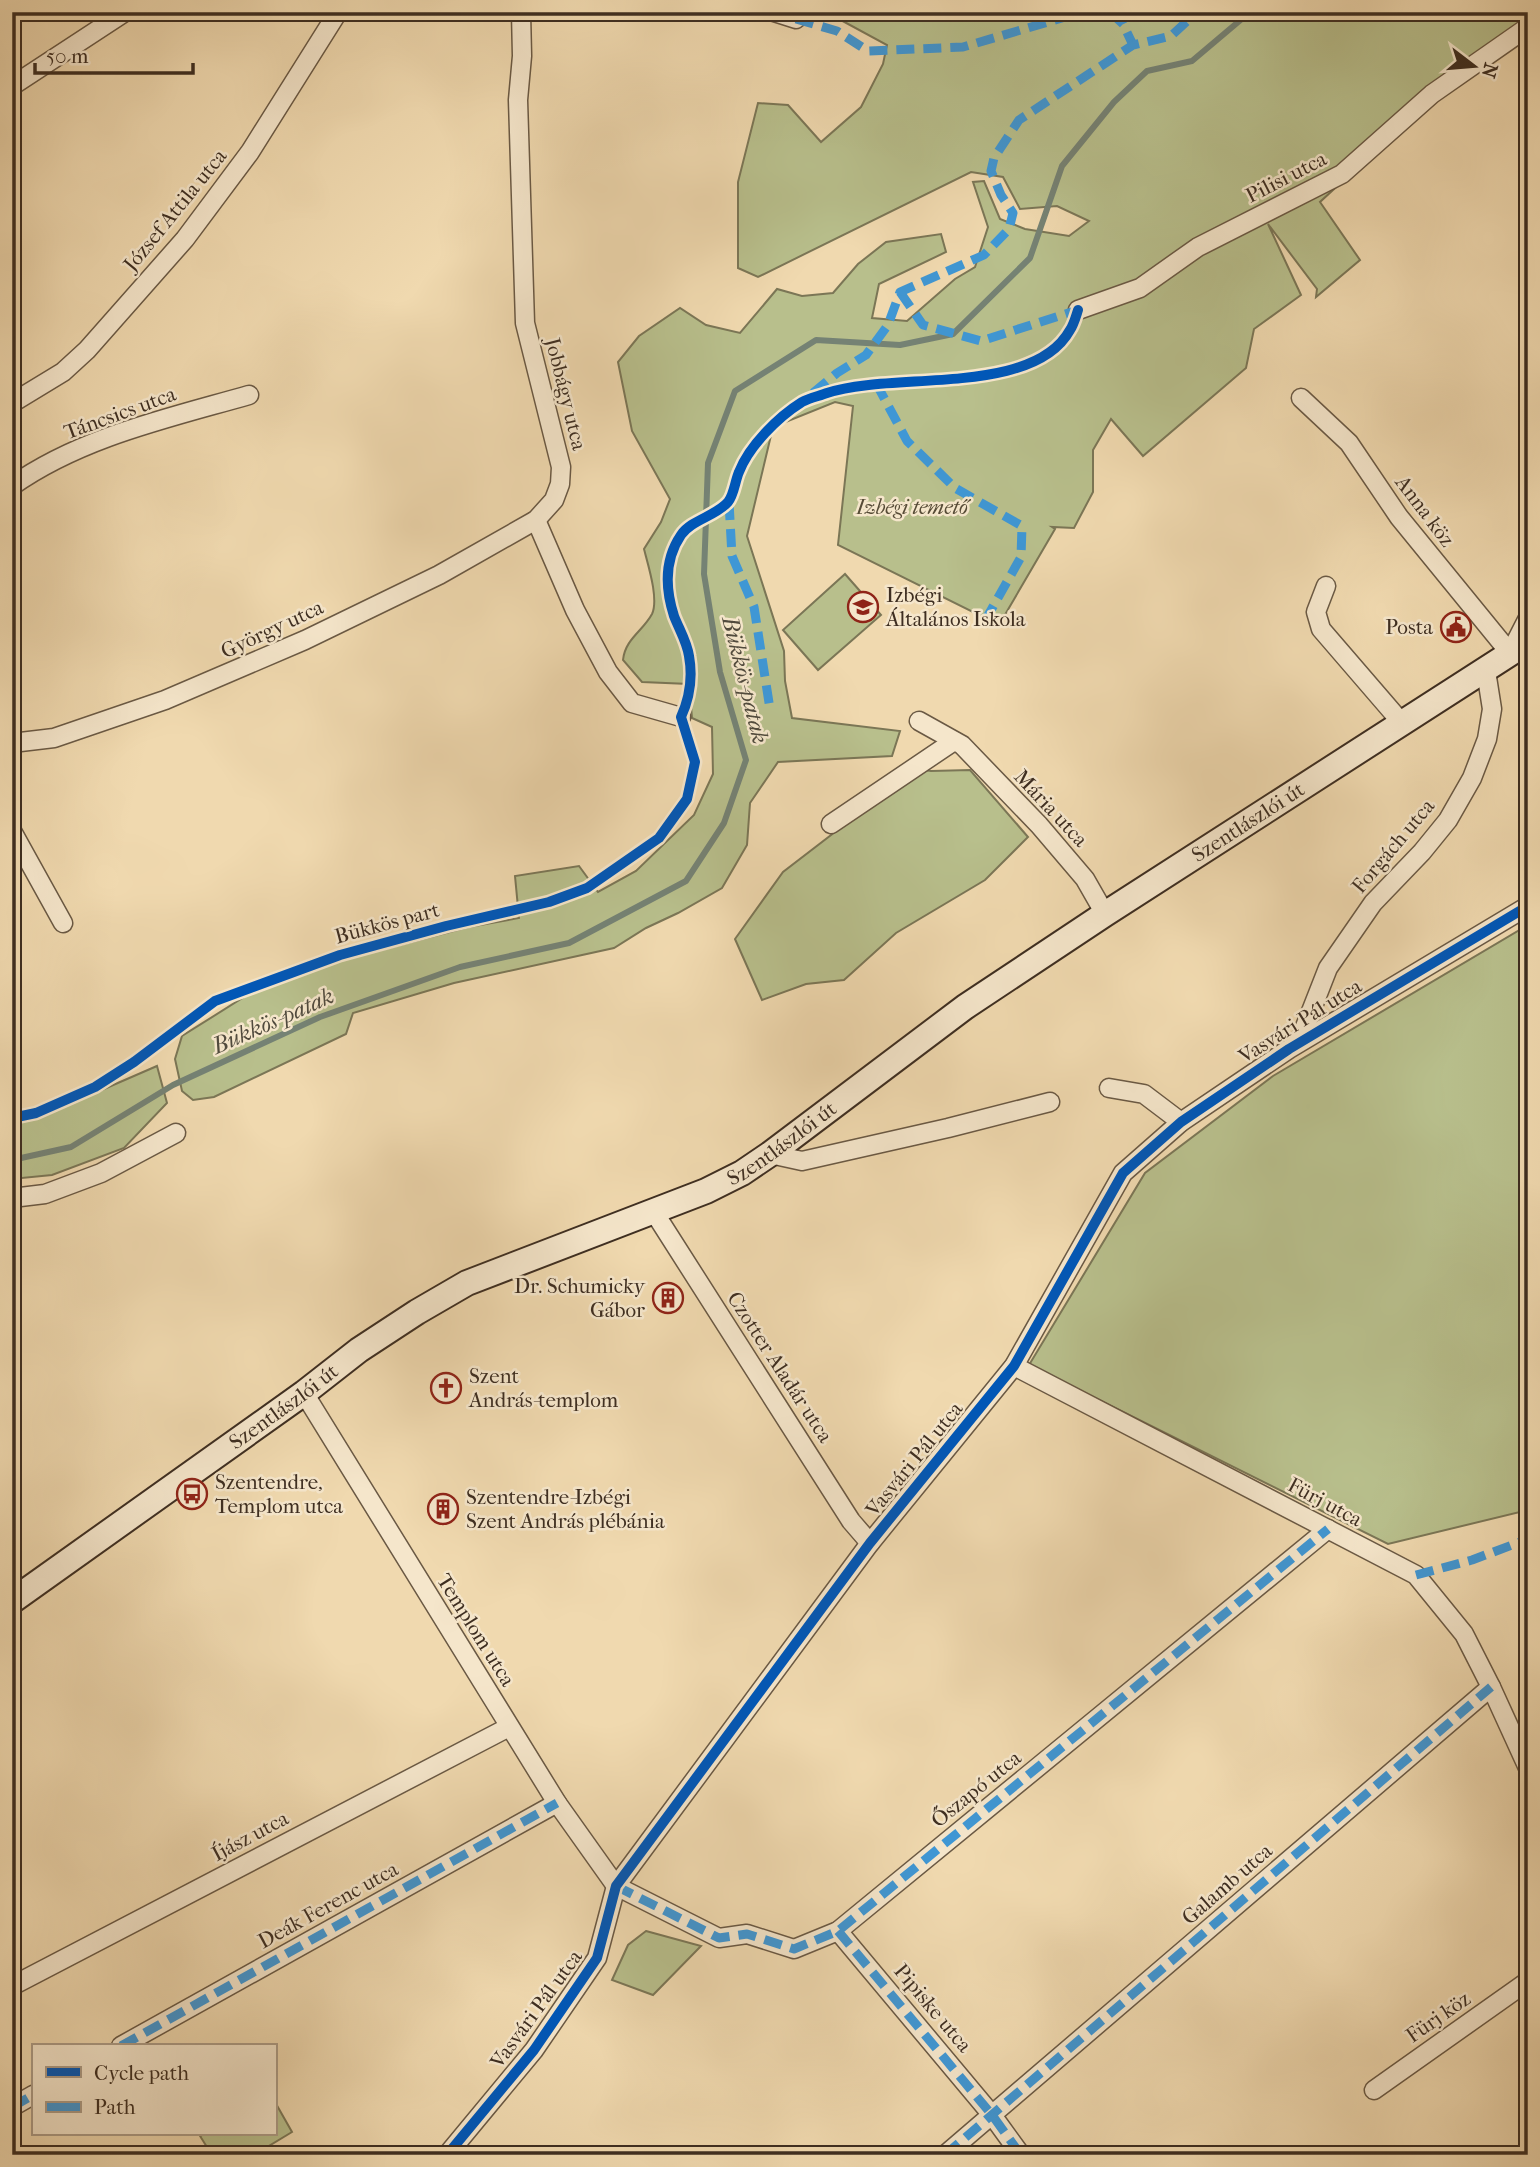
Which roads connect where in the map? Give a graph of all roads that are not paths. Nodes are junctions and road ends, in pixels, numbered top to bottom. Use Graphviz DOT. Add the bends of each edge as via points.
graph roads {
  1 [pos="125,12"];
  2 [pos="338,12"];
  3 [pos="521,12"];
  4 [pos="774,12"];
  5 [pos="796,19"];
  6 [pos="1528,27"];
  7 [pos="12,86"];
  8 [pos="1078,310"];
  9 [pos="249,395"];
  10 [pos="1301,398"];
  11 [pos="12,403"];
  12 [pos="12,486"];
  13 [pos="536,520"];
  14 [pos="1326,586"];
  15 [pos="1528,618"];
  16 [pos="1519,648"];
  17 [pos="1486,671"];
  18 [pos="681,717"];
  19 [pos="919,721"];
  20 [pos="1402,723"];
  21 [pos="954,741"];
  22 [pos="12,743"];
  23 [pos="831,824"];
  24 [pos="12,831"];
  25 [pos="1528,906"];
  26 [pos="1105,914"];
  27 [pos="63,923"];
  28 [pos="1299,1042"];
  29 [pos="1110,1088"];
  30 [pos="1050,1102"];
  31 [pos="1181,1122"];
  32 [pos="176,1133"];
  33 [pos="769,1154"];
  34 [pos="12,1198"];
  35 [pos="654,1212"];
  36 [pos="1014,1366"];
  37 [pos="304,1393"];
  38 [pos="1328,1529"];
  39 [pos="870,1543"];
  40 [pos="12,1601"];
  41 [pos="1491,1687"];
  42 [pos="509,1727"];
  43 [pos="1528,1769"];
  44 [pos="557,1803"];
  45 [pos="616,1886"];
  46 [pos="838,1931"];
  47 [pos="1528,1981"];
  48 [pos="12,1986"];
  49 [pos="125,2044"];
  50 [pos="1374,2090"];
  51 [pos="32,2096"];
  52 [pos="12,2107"];
  53 [pos="992,2115"];
  54 [pos="447,2155"];
  55 [pos="945,2155"];
  56 [pos="1021,2155"];
  1 -- 7 [label="street"];
  2 -- 11 [label="street, József Attila utca" via="250,152 185,239 87,350 63,372"];
  3 -- 13 [label="street, Jobbágy utca" via="518,100 525,323 561,467 555,500"];
  4 -- 5 [label="street"];
  6 -- 8 [label="street, Pilisi utca" via="1432,94 1342,174 1198,247 1140,288"];
  9 -- 12 [label="street, Táncsics utca" via="85,447"];
  10 -- 16 [label="street, Anna köz" via="1349,443 1399,517"];
  13 -- 18 [label="street" via="608,672 632,703"];
  13 -- 22 [label="street, György utca" via="439,575 226,676 98,725 54,738"];
  14 -- 20 [label="street" via="1316,612 1321,629"];
  15 -- 16 [label="street"];
  16 -- 17 [label="main road, Szentlászlói út"];
  17 -- 20 [label="main road, Szentlászlói út"];
  17 -- 28 [label="street, Forgách utca" via="1492,709 1487,739 1472,778 1448,820 1373,902 1328,968"];
  19 -- 21 [label="street, Mária utca"];
  20 -- 26 [label="main road, Szentlászlói út"];
  21 -- 23 [label="street"];
  21 -- 26 [label="street, Mária utca" via="1039,825 1085,879"];
  24 -- 27 [label="street"];
  25 -- 28 [label="street, Vasvári Pál utca"];
  26 -- 33 [label="main road, Szentlászlói út" via="965,1007"];
  28 -- 31 [label="street, Vasvári Pál utca"];
  29 -- 31 [label="street" via="1144,1094"];
  30 -- 33 [label="street" via="802,1160"];
  31 -- 36 [label="street, Vasvári Pál utca" via="1123,1173"];
  32 -- 34 [label="street" via="101,1173 45,1194"];
  33 -- 35 [label="main road, Szentlászlói út" via="706,1191"];
  35 -- 37 [label="main road, Szentlászlói út" via="467,1283 359,1350"];
  35 -- 39 [label="street, Czotter Aladár utca" via="851,1521"];
  36 -- 38 [label="street, Fürj utca"];
  36 -- 39 [label="street, Vasvári Pál utca"];
  37 -- 40 [label="main road, Szentlászlói út"];
  37 -- 42 [label="street, Templom utca"];
  38 -- 41 [label="street, Fürj utca" via="1416,1576 1464,1634"];
  38 -- 46 [label="street, Őszapó utca"];
  39 -- 45 [label="street, Vasvári Pál utca"];
  41 -- 43 [label="street, Fürj utca"];
  41 -- 53 [label="street, Galamb utca"];
  42 -- 44 [label="street, Templom utca"];
  42 -- 48 [label="street, Íjász utca"];
  44 -- 45 [label="street, Templom utca"];
  44 -- 49 [label="street, Deák Ferenc utca"];
  45 -- 46 [label="street, Őszapó utca" via="719,1938 747,1934 794,1949"];
  45 -- 54 [label="street, Vasvári Pál utca" via="597,1958 534,2050"];
  46 -- 53 [label="street, Pipiske utca"];
  47 -- 50 [label="street, Fürj köz"];
  51 -- 52 [label="street"];
  53 -- 55 [label="street"];
  53 -- 56 [label="street, Pipiske utca"];
}
